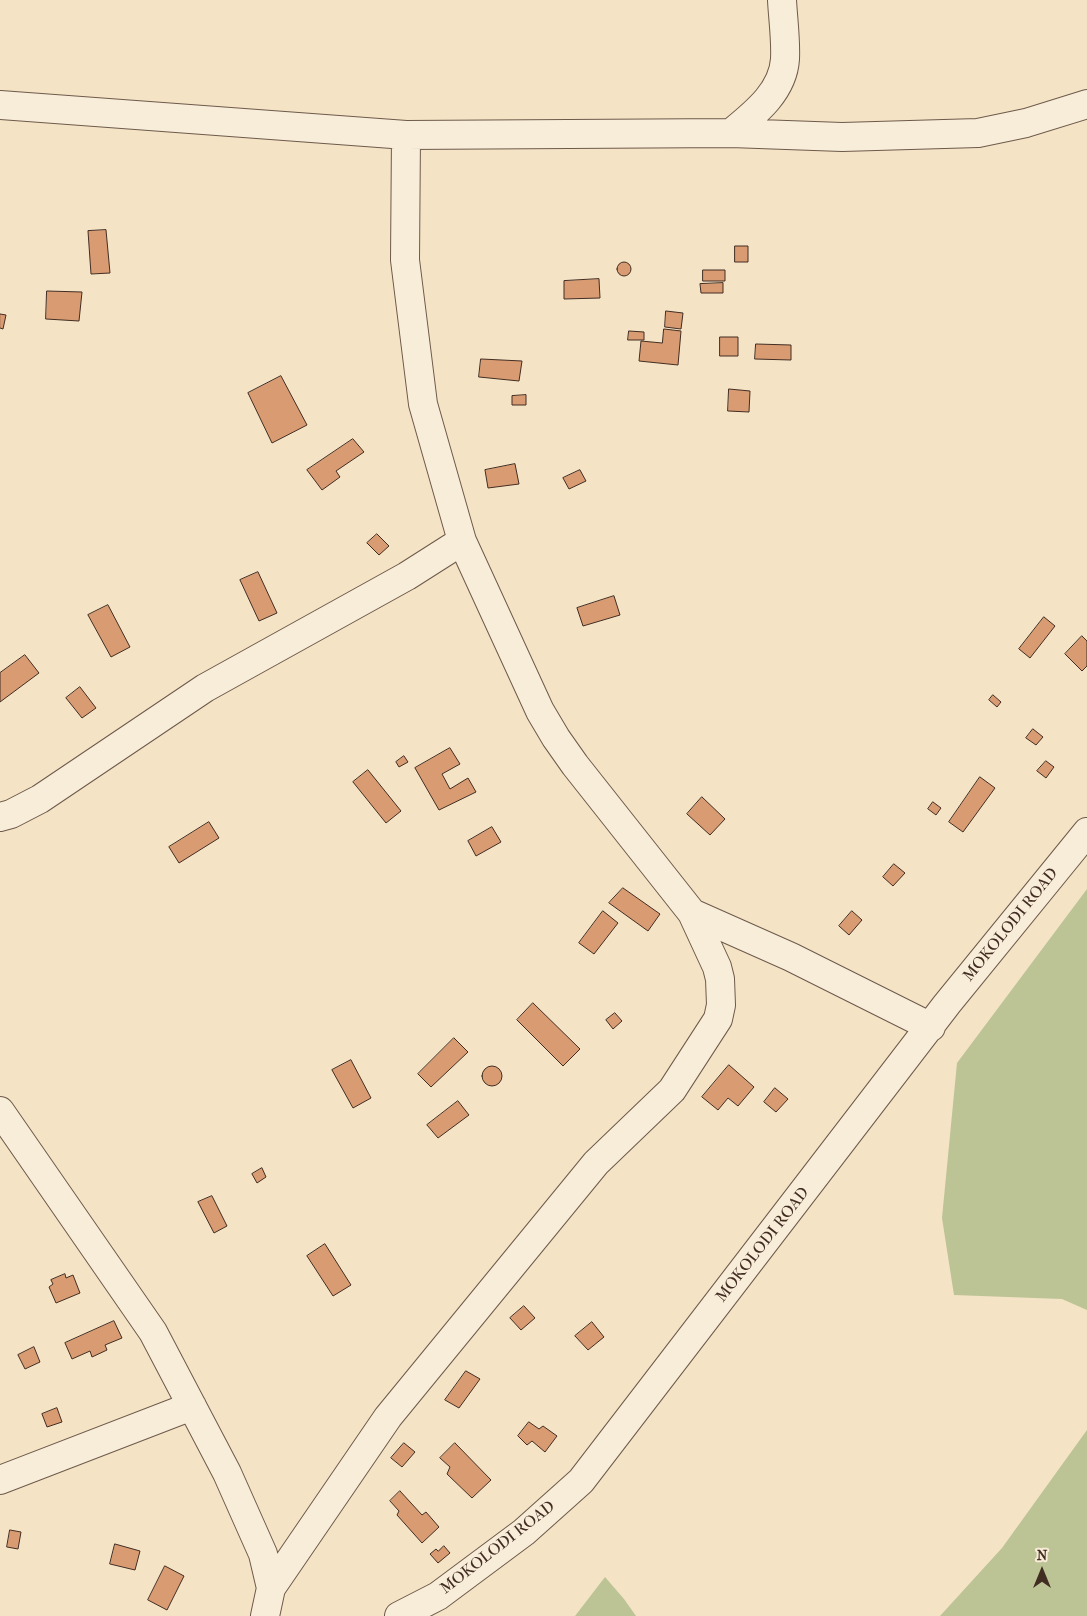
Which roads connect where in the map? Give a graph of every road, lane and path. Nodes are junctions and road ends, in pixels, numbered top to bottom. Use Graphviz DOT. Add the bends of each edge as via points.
graph roads {
  1 [pos="782,0"];
  2 [pos="1087,104"];
  3 [pos="0,105"];
  4 [pos="732,134"];
  5 [pos="406,135"];
  6 [pos="462,541"];
  7 [pos="0,817"];
  8 [pos="1087,832"];
  9 [pos="692,913"];
  10 [pos="931,1027"];
  11 [pos="0,1111"];
  12 [pos="192,1406"];
  13 [pos="0,1480"];
  14 [pos="270,1588"];
  15 [pos="265,1616"];
  16 [pos="399,1616"];
  1 -- 4 [label="street" via="785,58 781,78 760,108"];
  2 -- 4 [label="street" via="1026,123 978,133 842,137"];
  3 -- 5 [label="street"];
  4 -- 5 [label="street"];
  5 -- 6 [label="street" via="406,260 418,380"];
  6 -- 7 [label="street" via="407,576 205,688 40,799"];
  6 -- 9 [label="street" via="556,738"];
  8 -- 10 [label="street, MOKOLODI ROAD"];
  9 -- 10 [label="street" via="791,957"];
  9 -- 14 [label="street" via="720,979 718,1019 672,1090 596,1162 388,1417"];
  10 -- 16 [label="street, MOKOLODI ROAD" via="581,1481 524,1532 446,1590"];
  11 -- 12 [label="street" via="153,1332"];
  12 -- 13 [label="street"];
  12 -- 14 [label="street" via="227,1473 263,1554"];
  14 -- 15 [label="street"];
}
